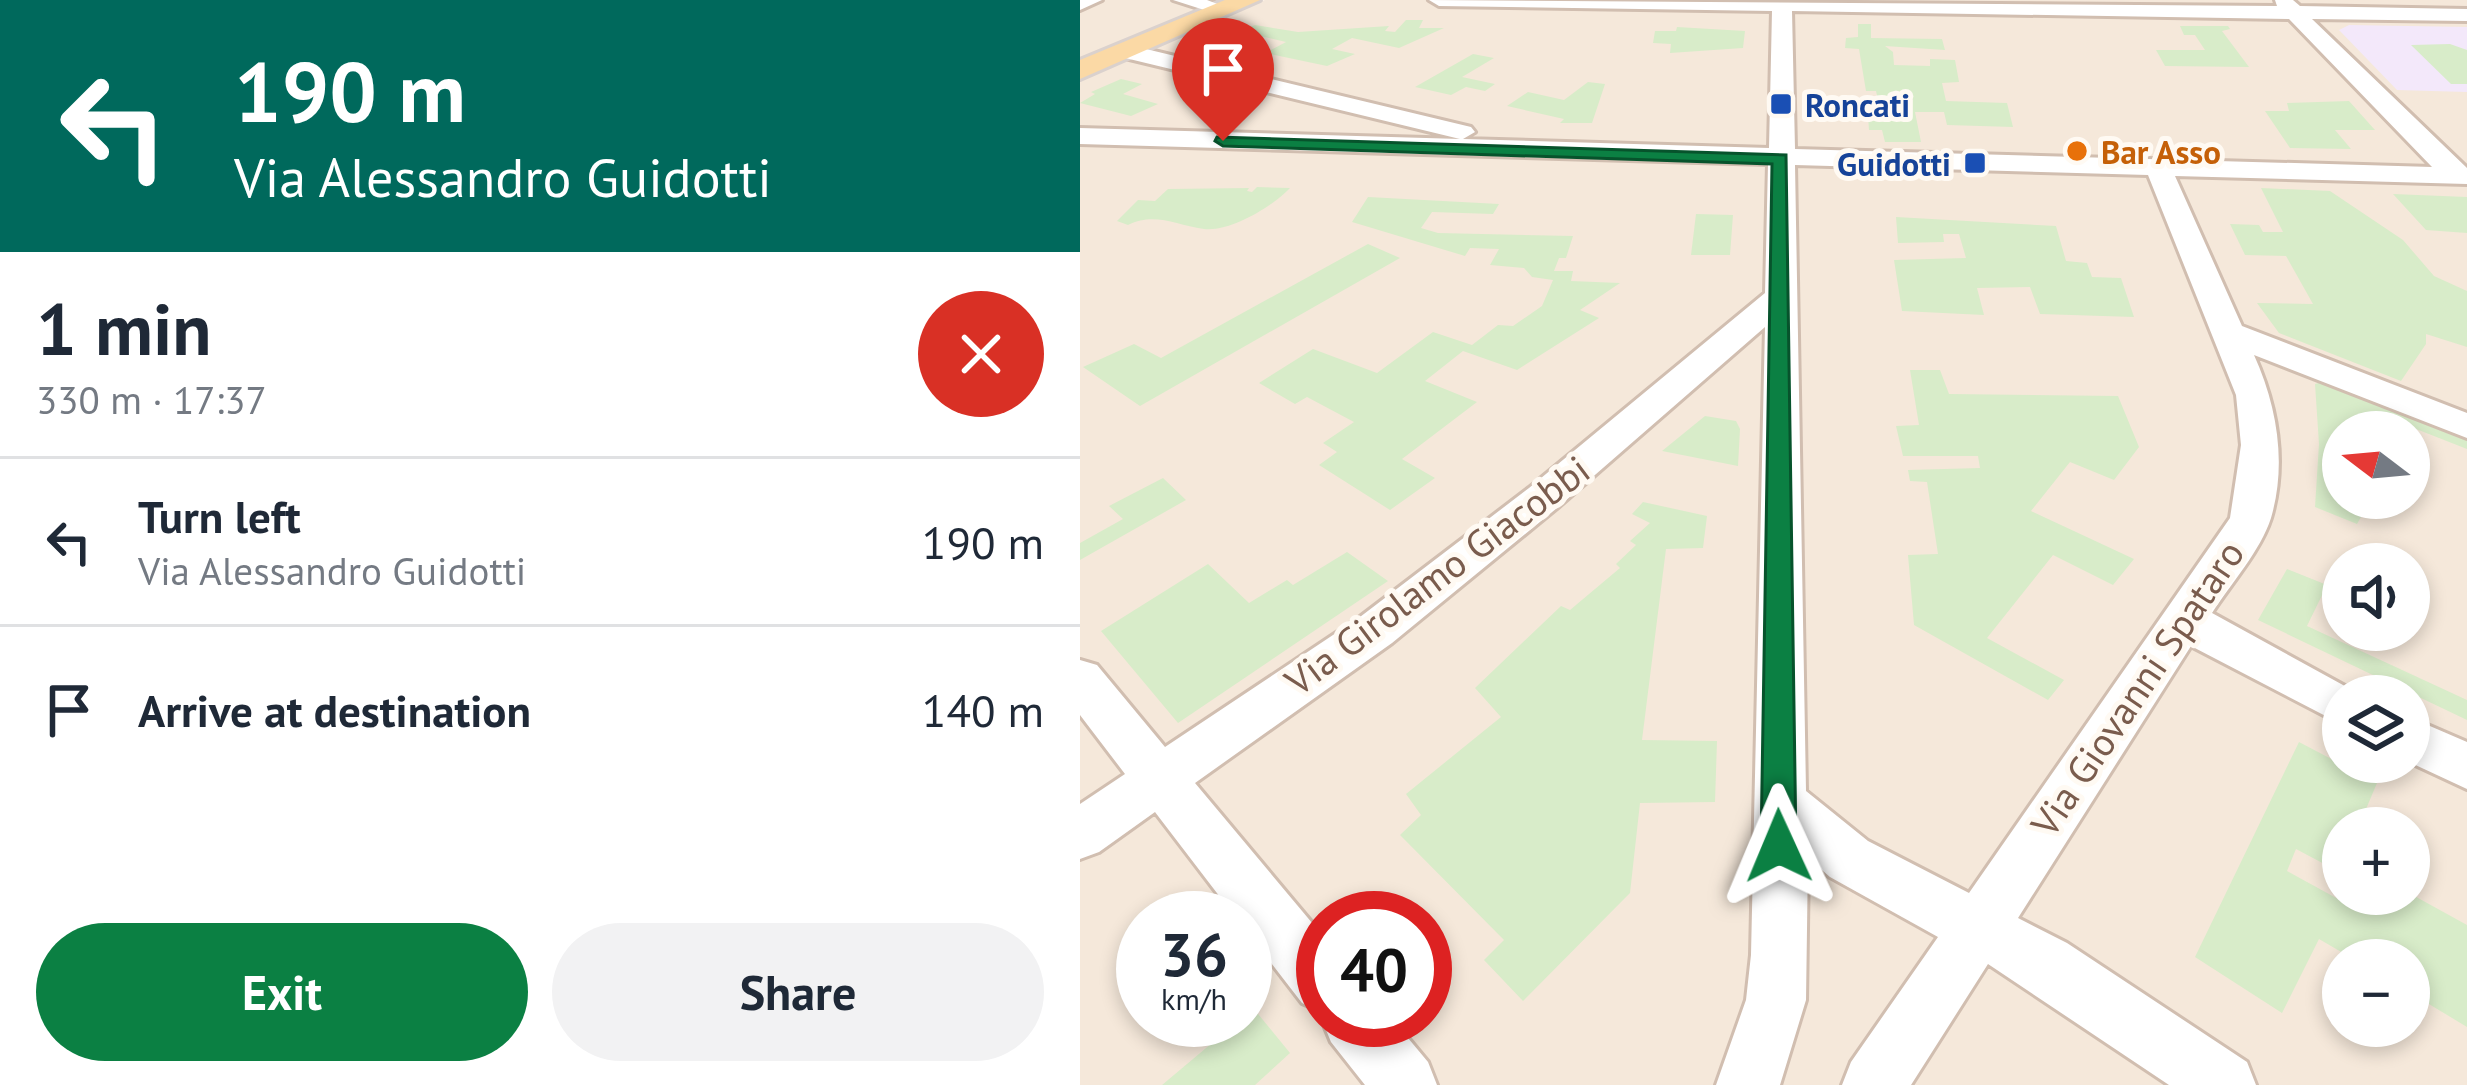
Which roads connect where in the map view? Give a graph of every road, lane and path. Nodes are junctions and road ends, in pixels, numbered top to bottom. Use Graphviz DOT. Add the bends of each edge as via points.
graph roads {
  1 [pos="1092,0"];
  2 [pos="1183,0"];
  3 [pos="1439,0"];
  4 [pos="1782,3"];
  5 [pos="1080,4"];
  6 [pos="1235,5"];
  7 [pos="2288,6"];
  8 [pos="2467,15"];
  9 [pos="1125,51"];
  10 [pos="1084,66"];
  11 [pos="1080,136"];
  12 [pos="1462,149"];
  13 [pos="1780,159"];
  14 [pos="2158,169"];
  15 [pos="2462,176"];
  16 [pos="1780,297"];
  17 [pos="2230,333"];
  18 [pos="2467,426"];
  19 [pos="2182,617"];
  20 [pos="1080,679"];
  21 [pos="2322,694"];
  22 [pos="2430,748"];
  23 [pos="2467,767"];
  24 [pos="1159,779"];
  25 [pos="1778,800"];
  26 [pos="1080,834"];
  27 [pos="1977,927"];
  28 [pos="1296,949"];
  29 [pos="1375,1047"];
  30 [pos="1405,1085"];
  31 [pos="1748,1085"];
  32 [pos="1874,1085"];
  33 [pos="2224,1085"];
  1 -- 5 [label="street"];
  2 -- 6 [label="street"];
  3 -- 4 [label="street"];
  4 -- 7 [label="street"];
  4 -- 13 [label="street"];
  6 -- 9 [label="main road"];
  7 -- 8 [label="street"];
  7 -- 15 [label="street"];
  9 -- 10 [label="main road"];
  9 -- 12 [label="street" via="1446,127 1465,133"];
  11 -- 12 [label="street"];
  12 -- 13 [label="street"];
  13 -- 14 [label="street"];
  13 -- 16 [label="street"];
  14 -- 15 [label="street"];
  14 -- 17 [label="street, Via Giovanni Spataro"];
  16 -- 24 [label="street, Via Girolamo Giacobbi" via="1376,630"];
  16 -- 25 [label="street"];
  17 -- 18 [label="street"];
  17 -- 19 [label="street, Via Giovanni Spataro" via="2260,418 2258,485 2250,520"];
  19 -- 21 [label="street"];
  19 -- 27 [label="street, Via Giovanni Spataro"];
  20 -- 24 [label="street"];
  22 -- 23 [label="street"];
  24 -- 26 [label="street, Via Girolamo Giacobbi"];
  24 -- 28 [label="street"];
  25 -- 27 [label="street" via="1849,859"];
  25 -- 31 [label="street" via="1776,1000"];
  27 -- 32 [label="street, Via Giovanni Spataro"];
  27 -- 33 [label="street" via="2046,964"];
  29 -- 30 [label="street"];
}
